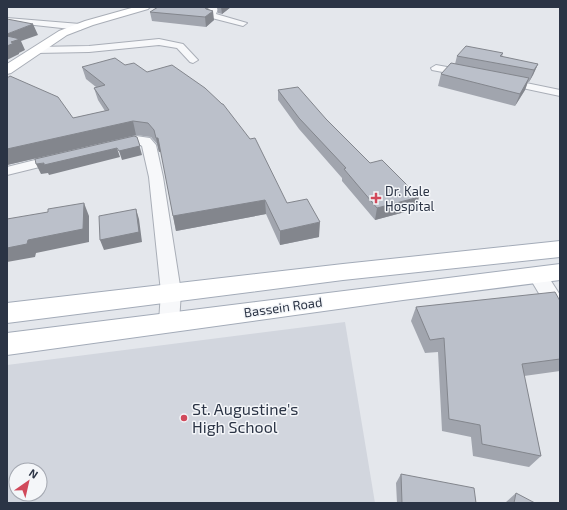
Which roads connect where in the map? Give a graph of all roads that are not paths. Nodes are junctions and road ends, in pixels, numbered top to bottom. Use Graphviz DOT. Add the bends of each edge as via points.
graph roads {
  1 [pos="145,7"];
  2 [pos="211,7"];
  3 [pos="7,20"];
  4 [pos="243,24"];
  5 [pos="80,27"];
  6 [pos="36,50"];
  7 [pos="193,60"];
  8 [pos="436,68"];
  9 [pos="7,70"];
  10 [pos="560,93"];
  11 [pos="98,149"];
  12 [pos="76,154"];
  13 [pos="7,171"];
  14 [pos="560,249"];
  15 [pos="549,274"];
  16 [pos="171,292"];
  17 [pos="560,311"];
  18 [pos="7,313"];
  19 [pos="169,322"];
  20 [pos="7,344"];
  1 -- 5 [label="main road"];
  2 -- 4 [label="street" via="214,9 211,15"];
  3 -- 5 [label="street"];
  5 -- 6 [label="main road" via="63,33"];
  6 -- 7 [label="street" via="89,49 159,42 180,46"];
  6 -- 9 [label="main road"];
  8 -- 10 [label="street"];
  11 -- 16 [label="street" via="136,140 145,141 149,146 156,177"];
  12 -- 13 [label="street"];
  14 -- 16 [label="main road, Bassein Road"];
  15 -- 17 [label="street"];
  15 -- 19 [label="main road, Bassein Road"];
  16 -- 18 [label="main road, Bassein Road"];
  16 -- 19 [label="street"];
  19 -- 20 [label="main road, Bassein Road"];
}
